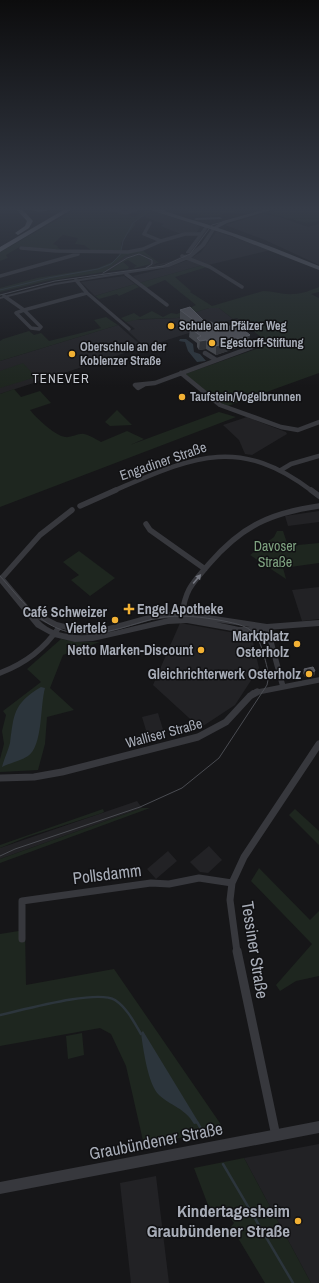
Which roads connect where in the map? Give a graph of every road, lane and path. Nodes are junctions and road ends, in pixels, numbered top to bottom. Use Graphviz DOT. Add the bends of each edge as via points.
graph roads {
  1 [pos="28,268"];
  2 [pos="155,268"];
  3 [pos="211,268"];
  4 [pos="126,274"];
  5 [pos="0,276"];
  6 [pos="76,280"];
  7 [pos="242,287"];
  8 [pos="87,293"];
  9 [pos="4,297"];
  10 [pos="167,305"];
  11 [pos="24,310"];
  12 [pos="129,329"];
  13 [pos="263,343"];
  14 [pos="204,353"];
  15 [pos="216,360"];
  16 [pos="181,373"];
  17 [pos="145,384"];
  18 [pos="319,422"];
  19 [pos="319,456"];
  20 [pos="281,470"];
  21 [pos="319,496"];
  22 [pos="80,506"];
  23 [pos="319,506"];
  24 [pos="72,510"];
  25 [pos="146,524"];
  26 [pos="205,568"];
  27 [pos="0,578"];
  28 [pos="182,614"];
  29 [pos="319,623"];
  30 [pos="238,625"];
  31 [pos="267,627"];
  32 [pos="58,630"];
  33 [pos="0,673"];
  34 [pos="319,680"];
  35 [pos="283,687"];
  36 [pos="319,744"];
  37 [pos="0,778"];
  38 [pos="232,883"];
  39 [pos="22,939"];
  40 [pos="319,1127"];
  41 [pos="276,1136"];
  42 [pos="0,1188"];
  1 -- 5 [label="street"];
  2 -- 4 [label="street"];
  3 -- 7 [label="street"];
  4 -- 6 [label="street"];
  4 -- 10 [label="street"];
  6 -- 8 [label="street"];
  6 -- 9 [label="street"];
  8 -- 11 [label="street"];
  8 -- 12 [label="street"];
  9 -- 11 [label="street"];
  11 -- 11 [label="street" via="16,313 31,328 41,328"];
  13 -- 15 [label="street"];
  14 -- 15 [label="street"];
  15 -- 16 [label="street"];
  16 -- 17 [label="street"];
  16 -- 18 [label="street" via="220,405 266,422 298,430"];
  19 -- 20 [label="street" via="291,464"];
  20 -- 21 [label="street, Engadiner Straße"];
  20 -- 22 [label="street, Engadiner Straße" via="249,457 229,455 204,458 137,481"];
  23 -- 26 [label="street" via="294,509 270,516 246,528 230,540"];
  24 -- 27 [label="street" via="40,535"];
  25 -- 26 [label="street" via="153,532"];
  28 -- 26 [label="street, one-way" via="184,595"];
  27 -- 32 [label="street" via="40,625"];
  28 -- 30 [label="street"];
  28 -- 32 [label="street" via="152,617 105,630"];
  29 -- 31 [label="street"];
  30 -- 31 [label="street" via="261,630"];
  30 -- 32 [label="street" via="184,620 161,622 101,638 73,637"];
  31 -- 35 [label="street"];
  32 -- 33 [label="street" via="36,656"];
  34 -- 35 [label="street, Walliser Straße"];
  35 -- 37 [label="street, Walliser Straße" via="250,695 233,718 211,733 62,772 34,777"];
  36 -- 38 [label="street, Tessiner Straße" via="254,840"];
  38 -- 39 [label="street, Pollsdamm" via="194,878 165,886 151,883 22,900"];
  38 -- 41 [label="street, Tessiner Straße" via="230,900 234,936"];
  40 -- 41 [label="street, Graubündener Straße"];
  41 -- 42 [label="street, Graubündener Straße"];
}
